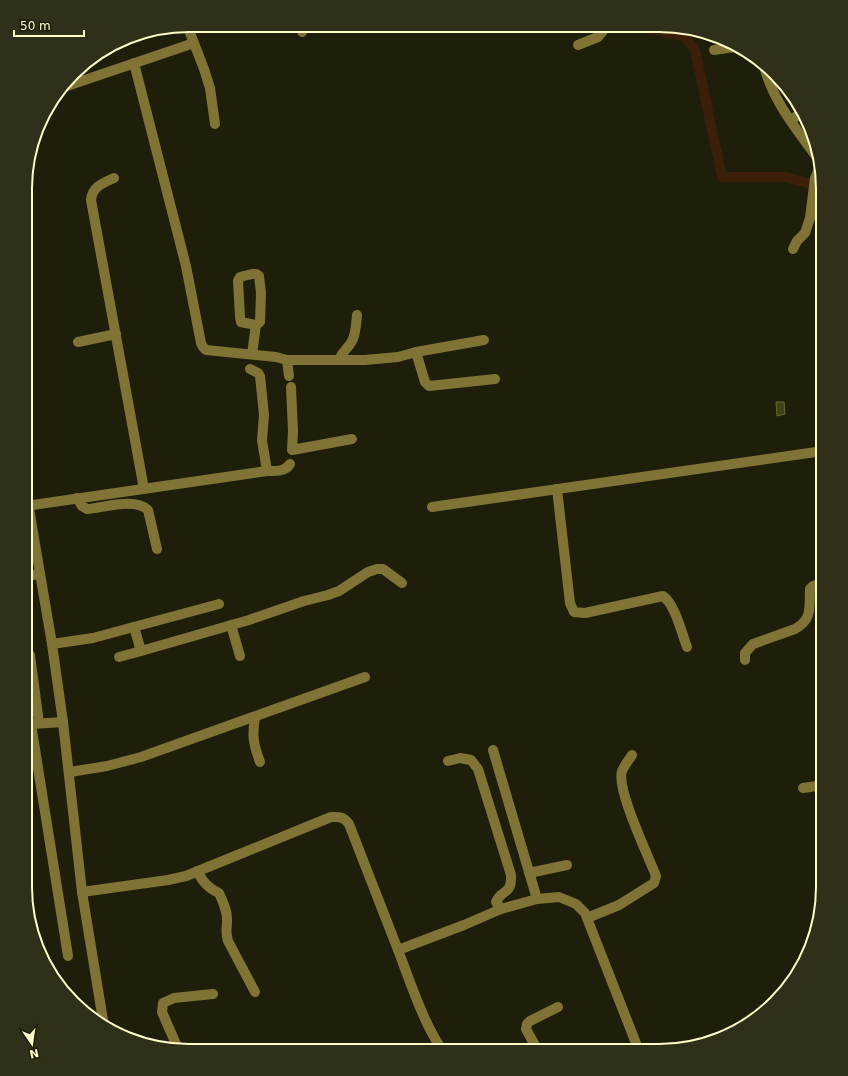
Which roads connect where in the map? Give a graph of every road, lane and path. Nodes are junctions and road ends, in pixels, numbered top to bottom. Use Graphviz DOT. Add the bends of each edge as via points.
graph roads {
  1 [pos="190,32"];
  2 [pos="602,32"];
  3 [pos="194,43"];
  4 [pos="578,45"];
  5 [pos="729,48"];
  6 [pos="714,50"];
  7 [pos="134,63"];
  8 [pos="767,75"];
  9 [pos="72,84"];
  10 [pos="798,115"];
  11 [pos="791,120"];
  12 [pos="215,124"];
  13 [pos="811,149"];
  14 [pos="114,178"];
  15 [pos="816,178"];
  16 [pos="794,249"];
  17 [pos="357,315"];
  18 [pos="256,325"];
  19 [pos="116,334"];
  20 [pos="484,340"];
  21 [pos="78,342"];
  22 [pos="416,352"];
  23 [pos="252,354"];
  24 [pos="287,360"];
  25 [pos="339,360"];
  26 [pos="250,369"];
  27 [pos="289,376"];
  28 [pos="495,379"];
  29 [pos="291,387"];
  30 [pos="352,438"];
  31 [pos="816,452"];
  32 [pos="290,464"];
  33 [pos="267,471"];
  34 [pos="144,489"];
  35 [pos="556,489"];
  36 [pos="77,498"];
  37 [pos="32,505"];
  38 [pos="432,507"];
  39 [pos="32,532"];
  40 [pos="157,549"];
  41 [pos="40,574"];
  42 [pos="32,575"];
  43 [pos="402,583"];
  44 [pos="816,585"];
  45 [pos="219,604"];
  46 [pos="231,625"];
  47 [pos="134,627"];
  48 [pos="52,644"];
  49 [pos="687,647"];
  50 [pos="141,651"];
  51 [pos="119,656"];
  52 [pos="240,656"];
  53 [pos="745,660"];
  54 [pos="365,677"];
  55 [pos="254,717"];
  56 [pos="63,722"];
  57 [pos="32,724"];
  58 [pos="493,750"];
  59 [pos="632,755"];
  60 [pos="448,761"];
  61 [pos="260,762"];
  62 [pos="70,772"];
  63 [pos="816,785"];
  64 [pos="803,788"];
  65 [pos="567,865"];
  66 [pos="197,871"];
  67 [pos="529,873"];
  68 [pos="82,892"];
  69 [pos="537,899"];
  70 [pos="501,909"];
  71 [pos="587,918"];
  72 [pos="398,950"];
  73 [pos="68,956"];
  74 [pos="254,992"];
  75 [pos="213,994"];
  76 [pos="558,1007"];
  77 [pos="103,1018"];
  78 [pos="176,1044"];
  79 [pos="438,1044"];
  80 [pos="534,1044"];
  81 [pos="636,1044"];
  1 -- 3 [label="street"];
  2 -- 4 [label="street" via="598,37"];
  3 -- 7 [label="street"];
  3 -- 12 [label="street" via="210,88"];
  5 -- 6 [label="street"];
  7 -- 9 [label="street"];
  7 -- 23 [label="street" via="186,266 203,347 206,350"];
  8 -- 11 [label="street" via="771,88"];
  10 -- 11 [label="street"];
  11 -- 13 [label="street"];
  14 -- 19 [label="street" via="97,187 91,200"];
  15 -- 16 [label="street" via="810,218 805,233"];
  17 -- 25 [label="street" via="354,336"];
  18 -- 18 [label="street" via="240,321 238,282 240,277 257,274 260,278 261,292 260,322"];
  18 -- 23 [label="street"];
  19 -- 21 [label="street"];
  19 -- 34 [label="street"];
  20 -- 22 [label="street"];
  22 -- 25 [label="street" via="381,359"];
  22 -- 28 [label="street" via="428,385"];
  23 -- 24 [label="street"];
  24 -- 25 [label="street"];
  24 -- 27 [label="street"];
  26 -- 33 [label="street" via="260,376 264,415 262,440"];
  29 -- 30 [label="street" via="292,450"];
  31 -- 35 [label="street"];
  32 -- 33 [label="street" via="282,470"];
  33 -- 34 [label="street"];
  34 -- 36 [label="street"];
  35 -- 38 [label="street"];
  35 -- 49 [label="street" via="570,603 574,612 585,613 663,596 673,610"];
  36 -- 37 [label="street"];
  36 -- 40 [label="street" via="87,509 132,504 145,507 148,510"];
  39 -- 41 [label="street"];
  41 -- 42 [label="street"];
  41 -- 48 [label="street"];
  43 -- 46 [label="street" via="383,569 377,569 339,591"];
  44 -- 53 [label="street" via="810,589 811,605 801,626 753,644 745,653"];
  45 -- 47 [label="street"];
  46 -- 50 [label="street"];
  46 -- 52 [label="street"];
  47 -- 48 [label="street" via="93,638"];
  47 -- 50 [label="street"];
  48 -- 56 [label="street"];
  50 -- 51 [label="street"];
  54 -- 55 [label="street"];
  55 -- 61 [label="street" via="252,732"];
  55 -- 62 [label="street" via="142,757"];
  56 -- 57 [label="street"];
  56 -- 62 [label="street"];
  57 -- 73 [label="street"];
  58 -- 67 [label="street"];
  59 -- 71 [label="street" via="622,771 621,783 626,803 656,876 654,883 619,905"];
  60 -- 70 [label="street" via="460,758 470,760 478,769 511,875 509,889 497,898 497,905"];
  62 -- 68 [label="street"];
  63 -- 64 [label="street"];
  65 -- 67 [label="street"];
  66 -- 68 [label="street" via="168,880"];
  66 -- 72 [label="street" via="340,816 349,824"];
  66 -- 74 [label="street" via="203,882 219,893 226,911 228,941"];
  67 -- 69 [label="street"];
  68 -- 77 [label="street"];
  69 -- 70 [label="street"];
  69 -- 71 [label="street" via="559,897 576,904"];
  70 -- 72 [label="street"];
  71 -- 81 [label="street"];
  72 -- 79 [label="street"];
  75 -- 78 [label="street" via="174,998 163,1003 162,1012"];
  76 -- 80 [label="street" via="527,1024 526,1029"];
}
